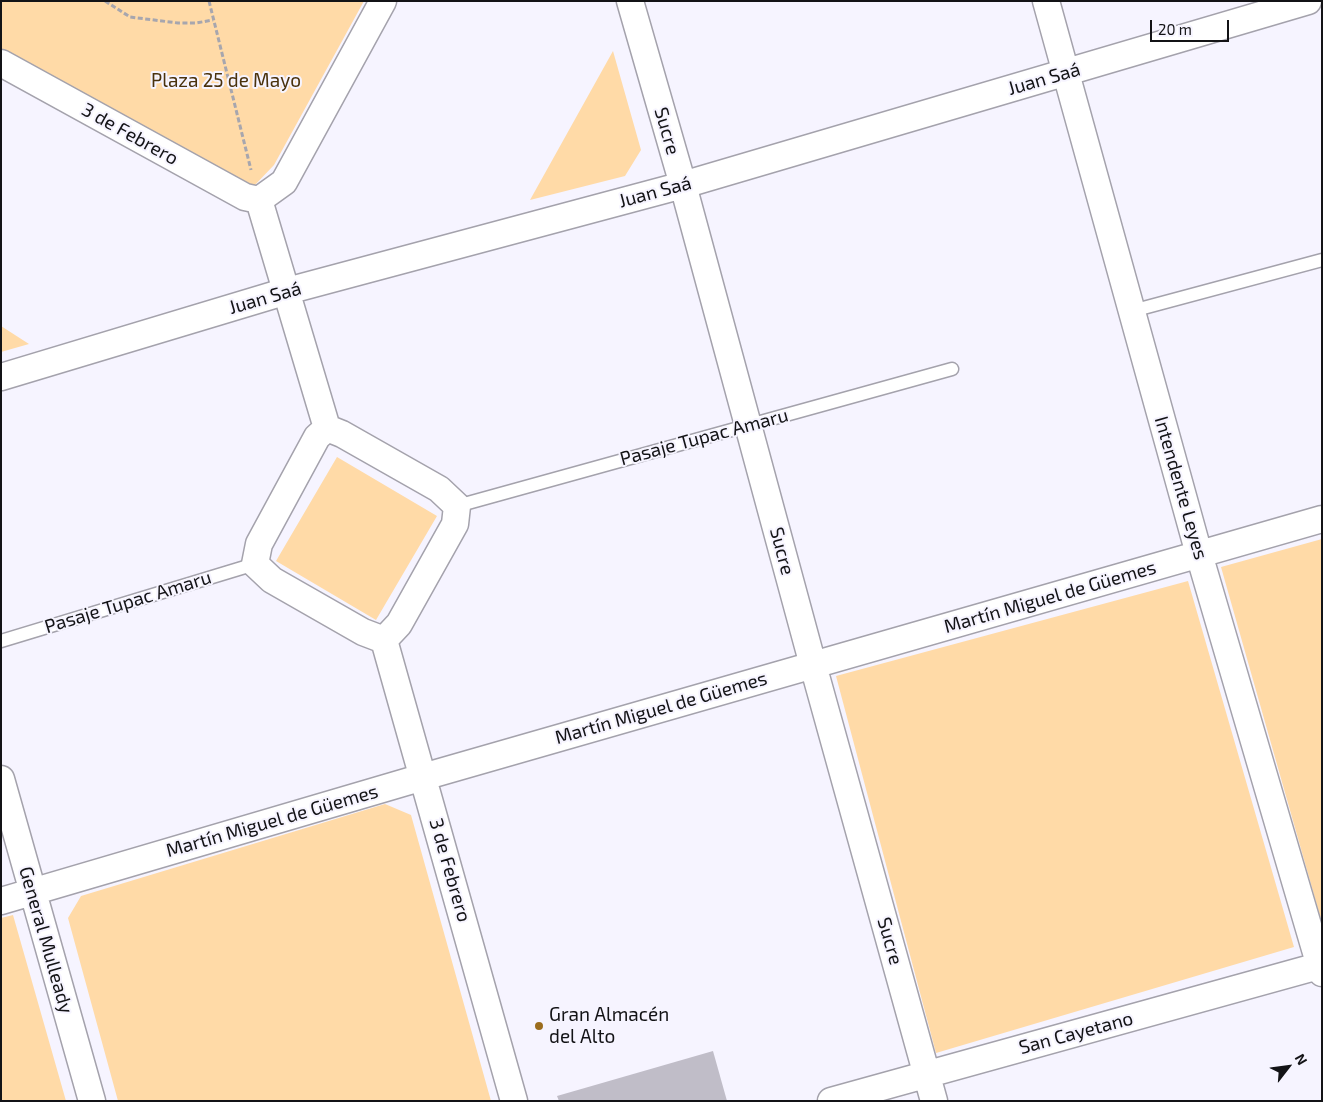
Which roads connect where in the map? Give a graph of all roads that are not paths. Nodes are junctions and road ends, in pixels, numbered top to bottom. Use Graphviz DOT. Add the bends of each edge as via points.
graph roads {
  1 [pos="383,1"];
  2 [pos="630,1"];
  3 [pos="1046,1"];
  4 [pos="1308,1"];
  5 [pos="1,63"];
  6 [pos="1066,73"];
  7 [pos="683,185"];
  8 [pos="256,188"];
  9 [pos="1322,260"];
  10 [pos="287,291"];
  11 [pos="1132,311"];
  12 [pos="952,369"];
  13 [pos="1,377"];
  14 [pos="748,425"];
  15 [pos="327,428"];
  16 [pos="457,506"];
  17 [pos="1322,519"];
  18 [pos="1199,554"];
  19 [pos="255,564"];
  20 [pos="384,640"];
  21 [pos="1,641"];
  22 [pos="812,665"];
  23 [pos="424,777"];
  24 [pos="1,779"];
  25 [pos="33,892"];
  26 [pos="1,901"];
  27 [pos="1321,968"];
  28 [pos="926,1074"];
  29 [pos="92,1101"];
  30 [pos="514,1101"];
  31 [pos="831,1101"];
  32 [pos="934,1101"];
  1 -- 8 [label="street" via="284,182"];
  2 -- 7 [label="street, Sucre"];
  3 -- 6 [label="street, Intendente Leyes"];
  4 -- 6 [label="street, Juan Saá"];
  5 -- 8 [label="street, 3 de Febrero" via="245,197"];
  6 -- 7 [label="street, Juan Saá"];
  6 -- 11 [label="street, Intendente Leyes"];
  7 -- 10 [label="street, Juan Saá"];
  7 -- 14 [label="street, Sucre"];
  8 -- 10 [label="street"];
  9 -- 11 [label="lane"];
  10 -- 13 [label="street, Juan Saá"];
  10 -- 15 [label="street"];
  11 -- 18 [label="street, Intendente Leyes"];
  12 -- 14 [label="lane, Pasaje Tupac Amaru"];
  14 -- 16 [label="lane, Pasaje Tupac Amaru"];
  14 -- 22 [label="street, Sucre"];
  15 -- 16 [label="street" via="439,489"];
  15 -- 19 [label="street" via="317,437 259,544"];
  16 -- 20 [label="street" via="456,524 399,624"];
  17 -- 18 [label="street, Martín Miguel de Güemes"];
  18 -- 22 [label="street, Martín Miguel de Güemes"];
  18 -- 27 [label="street, Intendente Leyes"];
  19 -- 20 [label="street" via="272,580 363,632"];
  19 -- 21 [label="lane, Pasaje Tupac Amaru"];
  20 -- 23 [label="street, 3 de Febrero"];
  22 -- 23 [label="street, Martín Miguel de Güemes"];
  22 -- 28 [label="street, Sucre"];
  23 -- 25 [label="street, Martín Miguel de Güemes"];
  23 -- 30 [label="street, 3 de Febrero"];
  24 -- 25 [label="street, General Mulleady"];
  25 -- 26 [label="street, Martín Miguel de Güemes"];
  25 -- 29 [label="street, General Mulleady"];
  27 -- 28 [label="street, San Cayetano"];
  28 -- 31 [label="street, San Cayetano"];
  28 -- 32 [label="street, Sucre"];
}
